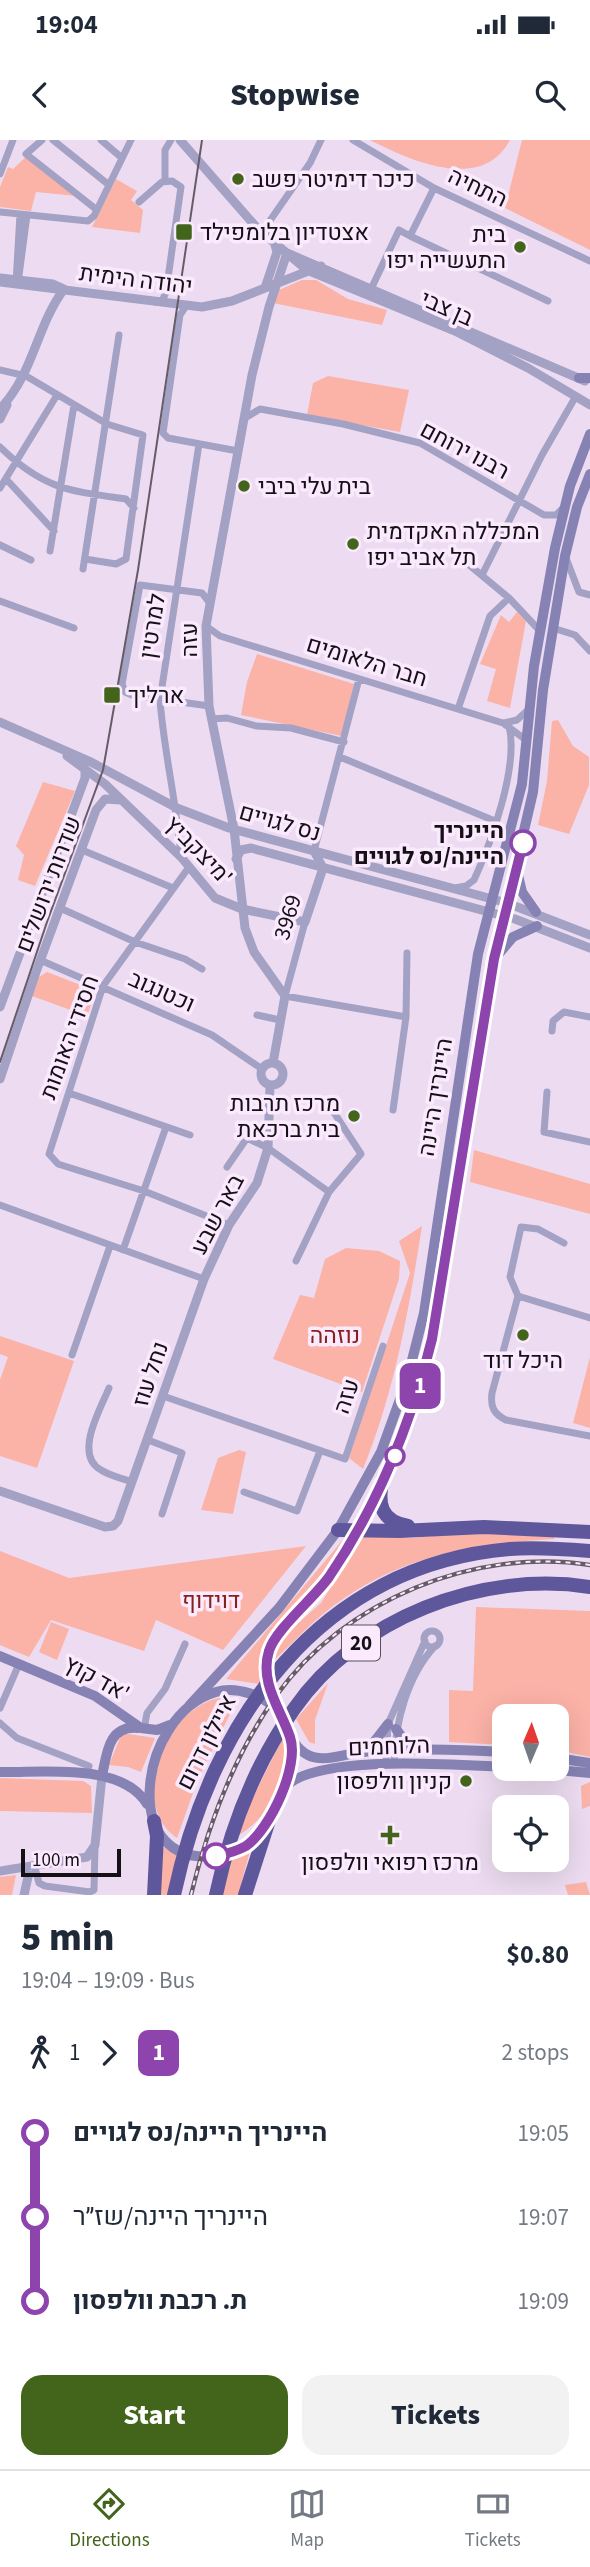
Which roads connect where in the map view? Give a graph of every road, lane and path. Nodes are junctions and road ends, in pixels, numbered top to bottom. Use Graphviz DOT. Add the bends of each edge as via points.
graph roads {
  1 [pos="42,140"];
  2 [pos="53,140"];
  3 [pos="100,140"];
  4 [pos="131,140"];
  5 [pos="171,140"];
  6 [pos="180,140"];
  7 [pos="321,140"];
  8 [pos="353,140"];
  9 [pos="11,141"];
  10 [pos="122,158"];
  11 [pos="0,174"];
  12 [pos="165,181"];
  13 [pos="109,186"];
  14 [pos="434,188"];
  15 [pos="139,202"];
  16 [pos="97,210"];
  17 [pos="0,212"];
  18 [pos="23,214"];
  19 [pos="410,236"];
  20 [pos="275,245"];
  21 [pos="287,253"];
  22 [pos="590,261"];
  23 [pos="321,266"];
  24 [pos="307,270"];
  25 [pos="0,280"];
  26 [pos="17,281"];
  27 [pos="276,283"];
  28 [pos="372,287"];
  29 [pos="265,288"];
  30 [pos="42,289"];
  31 [pos="64,289"];
  32 [pos="548,301"];
  33 [pos="155,302"];
  34 [pos="54,305"];
  35 [pos="186,306"];
  36 [pos="120,335"];
  37 [pos="0,370"];
  38 [pos="26,376"];
  39 [pos="586,380"];
  40 [pos="249,394"];
  41 [pos="57,395"];
  42 [pos="576,396"];
  43 [pos="11,397"];
  44 [pos="74,405"];
  45 [pos="590,405"];
  46 [pos="0,409"];
  47 [pos="260,409"];
  48 [pos="0,419"];
  49 [pos="244,419"];
  50 [pos="107,424"];
  51 [pos="590,434"];
  52 [pos="200,444"];
  53 [pos="0,447"];
  54 [pos="238,451"];
  55 [pos="17,463"];
  56 [pos="590,474"];
  57 [pos="7,480"];
  58 [pos="0,488"];
  59 [pos="59,489"];
  60 [pos="95,495"];
  61 [pos="520,502"];
  62 [pos="134,508"];
  63 [pos="563,508"];
  64 [pos="54,531"];
  65 [pos="0,545"];
  66 [pos="50,551"];
  67 [pos="565,556"];
  68 [pos="85,559"];
  69 [pos="461,559"];
  70 [pos="31,560"];
  71 [pos="83,569"];
  72 [pos="482,575"];
  73 [pos="177,589"];
  74 [pos="590,595"];
  75 [pos="509,598"];
  76 [pos="0,601"];
  77 [pos="209,602"];
  78 [pos="206,626"];
  79 [pos="74,628"];
  80 [pos="553,628"];
  81 [pos="540,631"];
  82 [pos="220,636"];
  83 [pos="207,646"];
  84 [pos="590,651"];
  85 [pos="359,679"];
  86 [pos="160,700"];
  87 [pos="209,706"];
  88 [pos="530,708"];
  89 [pos="458,709"];
  90 [pos="211,719"];
  91 [pos="0,722"];
  92 [pos="506,725"];
  93 [pos="527,741"];
  94 [pos="344,742"];
  95 [pos="340,757"];
  96 [pos="87,765"];
  97 [pos="121,800"];
  98 [pos="177,808"];
  99 [pos="495,821"];
  100 [pos="234,829"];
  101 [pos="82,850"];
  102 [pos="314,851"];
  103 [pos="181,857"];
  104 [pos="236,860"];
  105 [pos="189,867"];
  106 [pos="323,868"];
  107 [pos="517,869"];
  108 [pos="173,888"];
  109 [pos="450,888"];
  110 [pos="491,899"];
  111 [pos="507,903"];
  112 [pos="60,908"];
  113 [pos="242,909"];
  114 [pos="487,912"];
  115 [pos="536,912"];
  116 [pos="503,916"];
  117 [pos="305,922"];
  118 [pos="537,926"];
  119 [pos="590,935"];
  120 [pos="135,942"];
  121 [pos="590,948"];
  122 [pos="407,953"];
  123 [pos="494,959"];
  124 [pos="40,960"];
  125 [pos="202,969"];
  126 [pos="103,986"];
  127 [pos="285,996"];
  128 [pos="0,1007"];
  129 [pos="257,1015"];
  130 [pos="407,1017"];
  131 [pos="590,1017"];
  132 [pos="280,1020"];
  133 [pos="552,1031"];
  134 [pos="273,1063"];
  135 [pos="262,1069"];
  136 [pos="0,1079"];
  137 [pos="270,1085"];
  138 [pos="547,1092"];
  139 [pos="69,1093"];
  140 [pos="331,1108"];
  141 [pos="393,1110"];
  142 [pos="166,1127"];
  143 [pos="190,1135"];
  144 [pos="590,1142"];
  145 [pos="268,1149"];
  146 [pos="228,1167"];
  147 [pos="144,1191"];
  148 [pos="329,1192"];
  149 [pos="0,1205"];
  150 [pos="229,1225"];
  151 [pos="564,1243"];
  152 [pos="110,1245"];
  153 [pos="123,1250"];
  154 [pos="296,1261"];
  155 [pos="205,1279"];
  156 [pos="518,1296"];
  157 [pos="590,1318"];
  158 [pos="383,1346"];
  159 [pos="72,1355"];
  160 [pos="109,1388"];
  161 [pos="163,1396"];
  162 [pos="590,1436"];
  163 [pos="148,1440"];
  164 [pos="320,1451"];
  165 [pos="383,1478"];
  166 [pos="132,1482"];
  167 [pos="0,1490"];
  168 [pos="244,1492"];
  169 [pos="162,1514"];
  170 [pos="358,1528"];
  171 [pos="434,1528"];
  172 [pos="338,1530"];
  173 [pos="590,1532"];
  174 [pos="590,1550"];
  175 [pos="590,1587"];
  176 [pos="425,1641"];
  177 [pos="185,1644"];
  178 [pos="435,1646"];
  179 [pos="0,1656"];
  180 [pos="19,1664"];
  181 [pos="189,1706"];
  182 [pos="0,1708"];
  183 [pos="276,1710"];
  184 [pos="0,1723"];
  185 [pos="172,1724"];
  186 [pos="392,1727"];
  187 [pos="142,1729"];
  188 [pos="292,1741"];
  189 [pos="390,1749"];
  190 [pos="426,1749"];
  191 [pos="492,1752"];
  192 [pos="353,1753"];
  193 [pos="569,1760"];
  194 [pos="390,1763"];
  195 [pos="590,1763"];
  196 [pos="89,1766"];
  197 [pos="492,1767"];
  198 [pos="569,1771"];
  199 [pos="0,1772"];
  200 [pos="590,1773"];
  201 [pos="102,1776"];
  202 [pos="282,1790"];
  203 [pos="147,1804"];
  204 [pos="271,1815"];
  205 [pos="153,1821"];
  206 [pos="95,1846"];
  207 [pos="33,1868"];
  208 [pos="5,1871"];
  209 [pos="25,1890"];
  210 [pos="154,1895"];
  211 [pos="174,1895"];
  212 [pos="216,1895"];
  213 [pos="245,1895"];
  1 -- 16 [label="street" via="26,153"];
  2 -- 13 [label="street"];
  3 -- 10 [label="street"];
  4 -- 10 [label="street"];
  5 -- 12 [label="street" via="165,150"];
  6 -- 20 [label="street, בן צבי"];
  7 -- 20 [label="street" via="269,222"];
  8 -- 14 [label="street, התחיה"];
  9 -- 11 [label="street"];
  10 -- 13 [label="street"];
  12 -- 15 [label="street"];
  12 -- 33 [label="street" via="180,186 166,292"];
  13 -- 16 [label="street"];
  14 -- 19 [label="street"];
  14 -- 22 [label="street, התחיה"];
  16 -- 18 [label="street" via="84,221"];
  17 -- 18 [label="street"];
  18 -- 26 [label="street"];
  19 -- 28 [label="street" via="399,230"];
  19 -- 32 [label="street"];
  20 -- 21 [label="street, בן צבי"];
  20 -- 29 [label="street" via="277,252"];
  21 -- 23 [label="street, בן צבי"];
  21 -- 24 [label="street, בן צבי"];
  21 -- 27 [label="street, עזה"];
  23 -- 24 [label="street, יהודה הימית"];
  23 -- 28 [label="street, בן צבי"];
  24 -- 27 [label="street, יהודה הימית"];
  24 -- 42 [label="street, בן צבי" via="455,331"];
  25 -- 26 [label="street, יהודה הימית"];
  26 -- 30 [label="street, יהודה הימית"];
  26 -- 31 [label="street, יהודה הימית"];
  27 -- 29 [label="street, יהודה הימית"];
  27 -- 40 [label="street, עזה"];
  28 -- 39 [label="street, בן צבי"];
  29 -- 35 [label="street, יהודה הימית" via="218,304"];
  30 -- 31 [label="street, יהודה הימית"];
  30 -- 34 [label="street"];
  31 -- 33 [label="street, יהודה הימית"];
  31 -- 34 [label="street"];
  33 -- 35 [label="street, יהודה הימית"];
  34 -- 38 [label="street"];
  35 -- 52 [label="street" via="180,315 163,430 169,438"];
  36 -- 50 [label="street"];
  37 -- 38 [label="street"];
  38 -- 41 [label="street"];
  38 -- 43 [label="street"];
  40 -- 47 [label="street"];
  40 -- 49 [label="street, עזה"];
  41 -- 44 [label="street"];
  41 -- 55 [label="street"];
  42 -- 45 [label="street, בן צבי"];
  42 -- 61 [label="street"];
  43 -- 46 [label="street"];
  43 -- 48 [label="street"];
  44 -- 50 [label="street"];
  44 -- 59 [label="street"];
  47 -- 49 [label="street"];
  47 -- 61 [label="street, רבנו ירוחם" via="420,443"];
  49 -- 54 [label="street, עזה"];
  50 -- 60 [label="street"];
  50 -- 62 [label="street" via="139,432 144,441"];
  51 -- 63 [label="main road, היינריך היינה"];
  52 -- 54 [label="street"];
  52 -- 73 [label="street, למרטין"];
  53 -- 55 [label="street"];
  54 -- 77 [label="street, עזה"];
  55 -- 57 [label="street"];
  55 -- 59 [label="street"];
  56 -- 67 [label="main road, היינריך היינה"];
  57 -- 58 [label="street"];
  57 -- 64 [label="street"];
  59 -- 60 [label="street"];
  59 -- 64 [label="street"];
  60 -- 62 [label="street" via="128,500"];
  60 -- 68 [label="street"];
  61 -- 63 [label="street, רבנו ירוחם" via="548,516"];
  61 -- 72 [label="street"];
  62 -- 68 [label="street" via="127,556 118,564"];
  63 -- 81 [label="main road, היינריך היינה"];
  64 -- 66 [label="street"];
  65 -- 70 [label="street"];
  67 -- 74 [label="street" via="579,592"];
  67 -- 80 [label="main road, היינריך היינה"];
  68 -- 71 [label="street"];
  69 -- 72 [label="street"];
  72 -- 75 [label="street"];
  73 -- 77 [label="street" via="205,594"];
  73 -- 86 [label="street, למרטין"];
  73 -- 86 [label="street" via="145,584 137,591 122,681 128,694"];
  75 -- 81 [label="street"];
  75 -- 89 [label="street" via="491,616"];
  76 -- 79 [label="street"];
  77 -- 78 [label="street, עזה"];
  78 -- 82 [label="street, חבר הלאומים"];
  78 -- 83 [label="street, עזה"];
  80 -- 84 [label="street" via="575,635"];
  80 -- 107 [label="main road, היינריך היינה" via="533,792"];
  81 -- 88 [label="main road, היינריך היינה"];
  82 -- 83 [label="street"];
  82 -- 85 [label="street, חבר הלאומים"];
  83 -- 87 [label="street, עזה"];
  85 -- 89 [label="street, חבר הלאומים"];
  85 -- 94 [label="street"];
  86 -- 87 [label="street"];
  86 -- 98 [label="street, למרטין" via="163,742"];
  87 -- 90 [label="street, עזה"];
  88 -- 92 [label="street"];
  88 -- 93 [label="main road, היינריך היינה"];
  89 -- 92 [label="street, חבר הלאומים"];
  90 -- 94 [label="street" via="308,731"];
  90 -- 100 [label="street, עזה"];
  91 -- 96 [label="street"];
  92 -- 93 [label="street, חבר הלאומים"];
  92 -- 99 [label="street" via="512,748"];
  93 -- 110 [label="main road, היינריך היינה" via="517,810"];
  94 -- 95 [label="street"];
  95 -- 99 [label="street"];
  95 -- 102 [label="street"];
  96 -- 97 [label="street, מיצקביץ'"];
  96 -- 98 [label="street, נס לגויים"];
  96 -- 128 [label="street, שדרות ירושלים"];
  97 -- 101 [label="street, שדרות ירושלים" via="108,798 99,805"];
  97 -- 103 [label="street, מיצקביץ'"];
  98 -- 100 [label="street, נס לגויים"];
  98 -- 103 [label="street, למרטין"];
  99 -- 109 [label="street" via="474,880"];
  100 -- 102 [label="street, נס לגויים"];
  100 -- 104 [label="street, עזה"];
  101 -- 108 [label="street"];
  101 -- 112 [label="street, שדרות ירושלים"];
  102 -- 106 [label="street"];
  102 -- 109 [label="street, נס לגויים"];
  103 -- 105 [label="street, מיצקביץ'"];
  104 -- 106 [label="street, נס לגויים" via="248,847"];
  104 -- 113 [label="street, עזה"];
  105 -- 108 [label="street, חסידי האומות"];
  105 -- 113 [label="street, מיצקביץ'" via="215,898"];
  106 -- 114 [label="street, נס לגויים"];
  106 -- 117 [label="street, 3969"];
  107 -- 111 [label="main road, היינריך היינה"];
  107 -- 115 [label="main road" via="521,888"];
  108 -- 120 [label="street, חסידי האומות"];
  109 -- 110 [label="street, נס לגויים"];
  110 -- 111 [label="street, נס לגויים"];
  110 -- 114 [label="main road, היינריך היינה"];
  111 -- 115 [label="street, נס לגויים"];
  111 -- 116 [label="main road, היינריך היינה"];
  112 -- 120 [label="street"];
  112 -- 124 [label="street, שדרות ירושלים"];
  113 -- 117 [label="street, מיצקביץ'"];
  113 -- 127 [label="street, עזה" via="254,952"];
  114 -- 116 [label="street, נס לגויים"];
  114 -- 172 [label="main road, היינריך היינה" via="416,1352 381,1451"];
  115 -- 119 [label="street, נס לגויים"];
  116 -- 118 [label="street, נס לגויים"];
  116 -- 123 [label="main road, היינריך היינה"];
  117 -- 127 [label="street, 3969"];
  118 -- 121 [label="street, נס לגויים"];
  118 -- 123 [label="main road" via="513,937"];
  120 -- 125 [label="street" via="185,958"];
  120 -- 126 [label="street, חסידי האומות"];
  122 -- 130 [label="street"];
  123 -- 165 [label="main road, היינריך היינה" via="432,1339 407,1425"];
  124 -- 126 [label="street, וכטנגוב"];
  124 -- 136 [label="street, שדרות ירושלים"];
  126 -- 135 [label="street, וכטנגוב" via="212,1035"];
  126 -- 139 [label="street, חסידי האומות"];
  127 -- 130 [label="street"];
  127 -- 132 [label="street"];
  129 -- 132 [label="street"];
  130 -- 141 [label="street"];
  131 -- 133 [label="street" via="564,1012 553,1021"];
  132 -- 134 [label="street"];
  134 -- 135 [label="street"];
  134 -- 137 [label="street" via="280,1066 283,1076"];
  135 -- 137 [label="street" via="262,1079"];
  137 -- 145 [label="street, באר שבע"];
  138 -- 144 [label="street" via="544,1132"];
  139 -- 142 [label="street"];
  139 -- 147 [label="street, חסידי האומות" via="51,1158"];
  140 -- 148 [label="street" via="361,1154"];
  142 -- 143 [label="street"];
  142 -- 147 [label="street"];
  145 -- 146 [label="street" via="247,1138"];
  145 -- 148 [label="street"];
  145 -- 150 [label="street, באר שבע" via="257,1183"];
  147 -- 150 [label="street"];
  147 -- 153 [label="street"];
  148 -- 154 [label="street"];
  149 -- 152 [label="street"];
  150 -- 155 [label="street, באר שבע"];
  151 -- 156 [label="street" via="538,1229 521,1227 510,1277"];
  152 -- 153 [label="street"];
  152 -- 159 [label="street"];
  153 -- 155 [label="street"];
  155 -- 161 [label="street, נחל עוז"];
  156 -- 157 [label="street"];
  156 -- 162 [label="street" via="492,1393 495,1413 506,1420"];
  158 -- 164 [label="street, עזה" via="345,1459"];
  160 -- 166 [label="street, נחל עוז" via="89,1437 90,1460 99,1469"];
  161 -- 163 [label="street, נחל עוז"];
  161 -- 164 [label="street"];
  163 -- 166 [label="street, נחל עוז"];
  163 -- 169 [label="street" via="182,1453"];
  164 -- 168 [label="street" via="297,1511"];
  165 -- 170 [label="main road, היינריך היינה"];
  165 -- 171 [label="highway" via="380,1501 384,1516 393,1523"];
  166 -- 167 [label="street, נחל עוז" via="113,1526"];
  170 -- 171 [label="highway"];
  170 -- 172 [label="highway"];
  170 -- 183 [label="main road, היינריך היינה" via="318,1591 269,1650 266,1667"];
  171 -- 173 [label="highway"];
  172 -- 181 [label="main road, היינריך היינה" via="279,1608"];
  174 -- 211 [label="highway, איילון דרום / 20" via="511,1549 449,1561 386,1584 324,1624 269,1680 236,1727 189,1830"];
  175 -- 212 [label="highway, 20" via="524,1584 460,1596 403,1618 348,1653 308,1691 276,1736 236,1818"];
  176 -- 178 [label="street"];
  176 -- 178 [label="street" via="426,1634 436,1632 440,1639"];
  176 -- 186 [label="street"];
  177 -- 187 [label="street"];
  178 -- 186 [label="street" via="422,1662"];
  179 -- 180 [label="main road, אד קוץ'"];
  180 -- 182 [label="street"];
  180 -- 187 [label="main road, אד קוץ'" via="95,1696"];
  181 -- 183 [label="main road" via="221,1690 251,1693"];
  181 -- 185 [label="main road"];
  183 -- 188 [label="main road"];
  184 -- 196 [label="street" via="17,1738"];
  185 -- 187 [label="main road, אד קוץ'"];
  185 -- 203 [label="main road" via="154,1759"];
  186 -- 189 [label="street"];
  186 -- 190 [label="main road" via="407,1743"];
  186 -- 192 [label="main road"];
  187 -- 201 [label="main road" via="116,1732"];
  188 -- 192 [label="main road, הלוחמים" via="317,1758"];
  188 -- 202 [label="main road"];
  189 -- 190 [label="main road, הלוחמים"];
  189 -- 192 [label="main road, הלוחמים"];
  189 -- 194 [label="street"];
  190 -- 191 [label="main road, הלוחמים"];
  193 -- 195 [label="main road"];
  194 -- 197 [label="main road, הלוחמים"];
  194 -- 202 [label="main road, הלוחמים" via="311,1774"];
  198 -- 200 [label="main road"];
  199 -- 201 [label="main road"];
  201 -- 203 [label="main road" via="131,1785"];
  201 -- 206 [label="street"];
  202 -- 204 [label="main road"];
  203 -- 205 [label="main road"];
  204 -- 205 [label="main road" via="244,1847 204,1856 180,1849"];
  204 -- 213 [label="highway"];
  205 -- 210 [label="highway" via="157,1836"];
  206 -- 207 [label="street" via="87,1857"];
  206 -- 207 [label="street" via="94,1890 45,1886"];
  207 -- 208 [label="street"];
  207 -- 209 [label="street"];
  208 -- 209 [label="street"];
}
